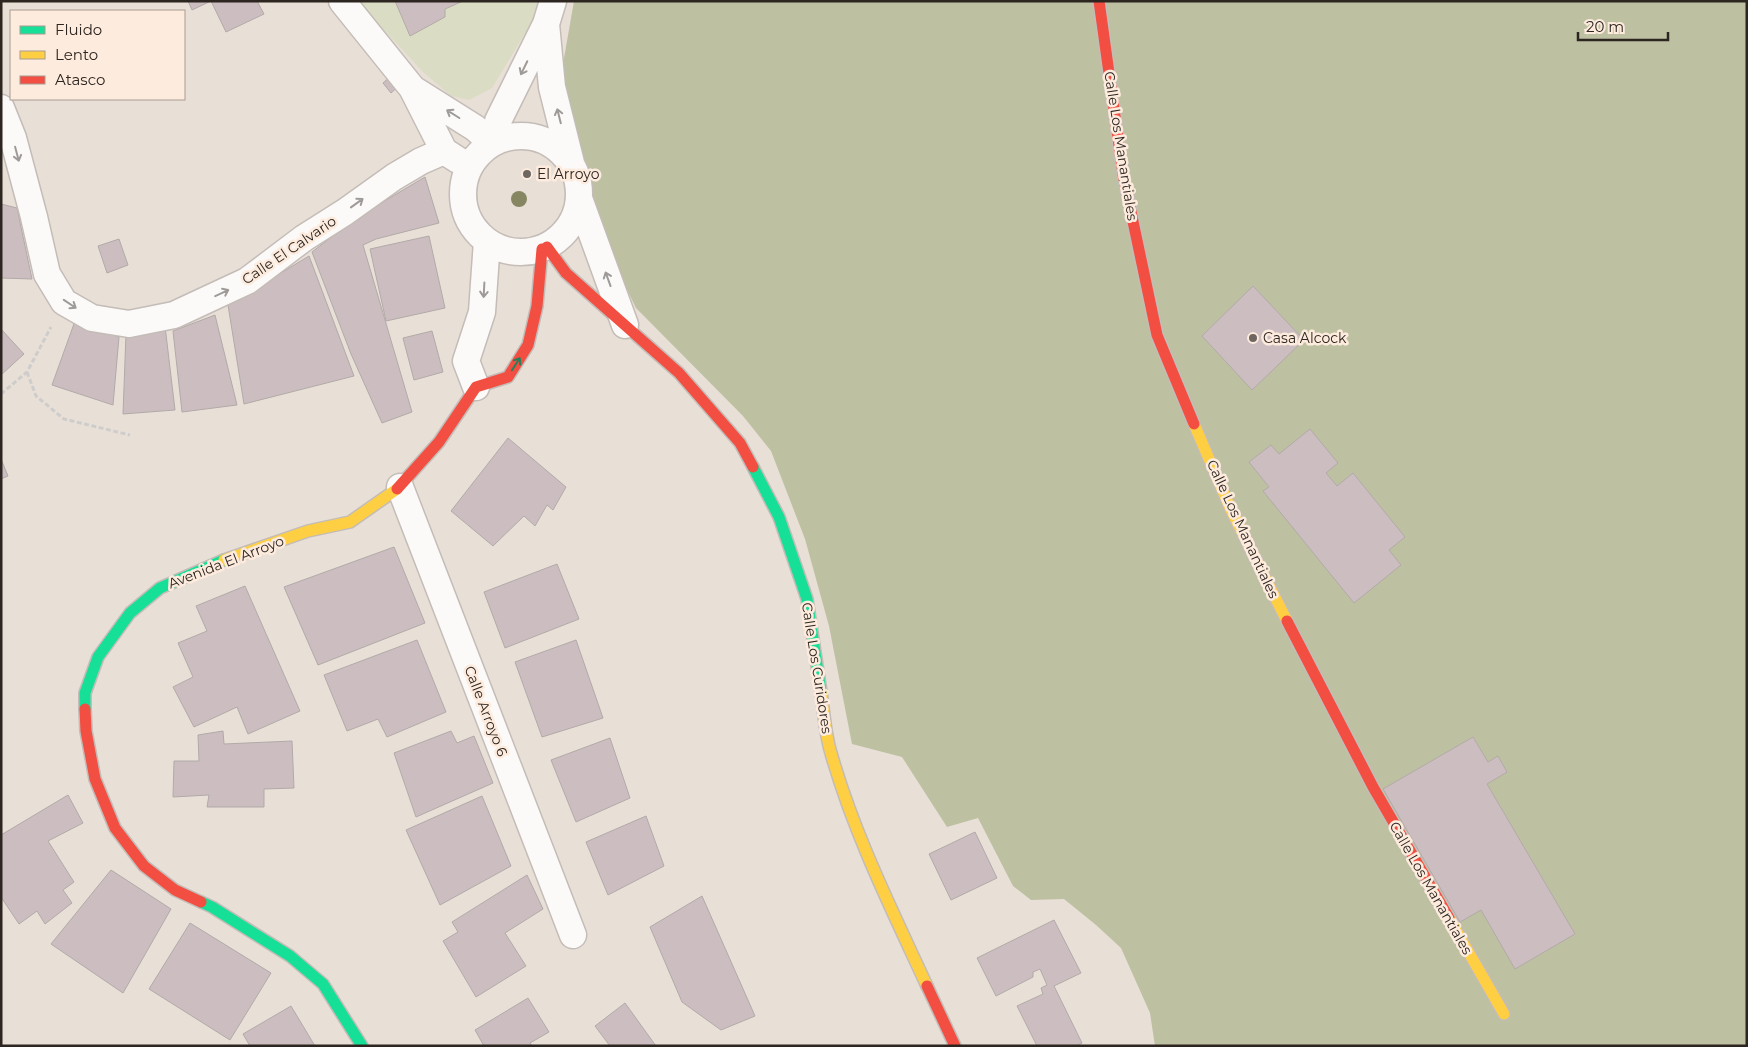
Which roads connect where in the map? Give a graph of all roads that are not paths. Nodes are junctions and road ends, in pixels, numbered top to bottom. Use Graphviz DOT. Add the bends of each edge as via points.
graph roads {
  1 [pos="342,1"];
  2 [pos="1099,1"];
  3 [pos="549,13"];
  4 [pos="412,88"];
  5 [pos="1,108"];
  6 [pos="494,142"];
  7 [pos="444,151"];
  8 [pos="571,164"];
  9 [pos="468,168"];
  10 [pos="580,201"];
  11 [pos="486,241"];
  12 [pos="544,248"];
  13 [pos="625,324"];
  14 [pos="476,387"];
  15 [pos="400,487"];
  16 [pos="573,935"];
  17 [pos="1504,1014"];
  18 [pos="362,1046"];
  19 [pos="955,1046"];
  1 -- 4 [label="street"];
  2 -- 17 [label="street, Calle Los Manantiales" via="1123,174 1157,335 1231,510 1317,679 1373,787"];
  3 -- 6 [label="street, one-way" via="498,121"];
  8 -- 3 [label="street, one-way" via="552,87"];
  6 -- 4 [label="street, one-way"];
  4 -- 7 [label="street"];
  5 -- 7 [label="street, Calle El Calvario, one-way" via="13,138 47,274 64,302 92,318 129,324 174,315 247,281 394,177"];
  6 -- 8 [label="street" via="512,136 530,136 560,150"];
  6 -- 9 [label="street" via="478,153"];
  7 -- 9 [label="street"];
  8 -- 10 [label="street" via="578,182"];
  9 -- 11 [label="street" via="463,187 464,208 472,226"];
  10 -- 12 [label="street" via="574,220 563,236"];
  13 -- 10 [label="street, one-way"];
  11 -- 12 [label="street" via="504,251 524,253"];
  11 -- 14 [label="street, one-way" via="482,312 466,361"];
  12 -- 13 [label="street, Calle Los Curidores" via="566,273"];
  14 -- 12 [label="street, one-way" via="508,377 528,345 537,306"];
  13 -- 19 [label="street, Calle Los Curidores" via="678,373 740,443 779,517 807,599 830,751 847,803"];
  14 -- 15 [label="street, Avenida El Arroyo" via="439,442"];
  15 -- 16 [label="street, Calle Arroyo 6"];
  15 -- 18 [label="street, Avenida El Arroyo" via="350,522 308,531 212,564 160,588 130,613 98,657 85,693 86,730 95,779 115,828 144,866 175,890 245,926 317,978"];
}
